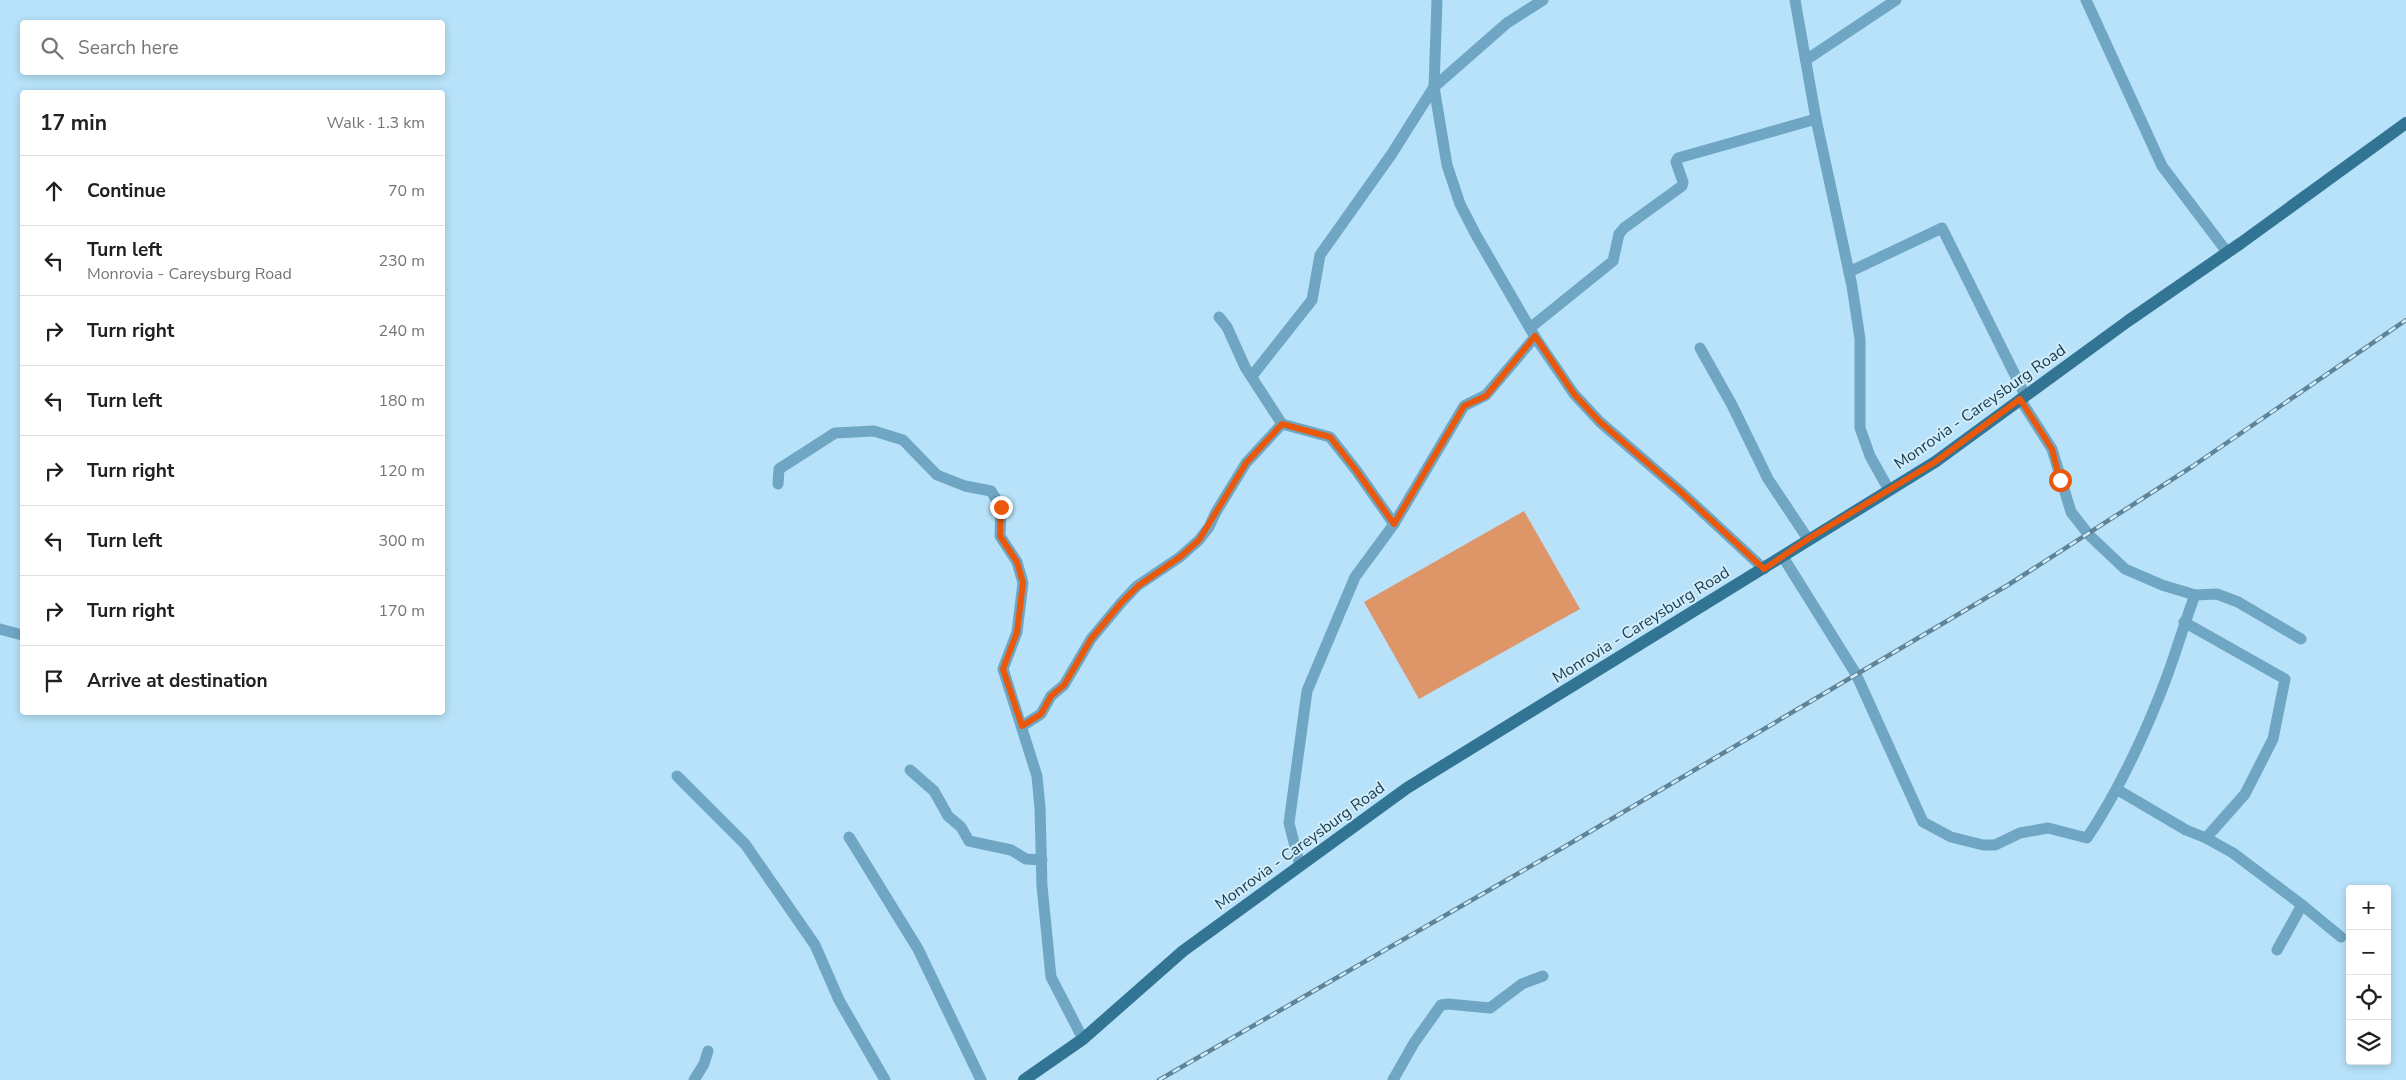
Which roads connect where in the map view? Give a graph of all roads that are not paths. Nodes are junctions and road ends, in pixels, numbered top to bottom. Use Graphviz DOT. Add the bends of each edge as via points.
graph roads {
  1 [pos="1437,0"];
  2 [pos="1543,0"];
  3 [pos="1795,0"];
  4 [pos="1896,0"];
  5 [pos="2086,0"];
  6 [pos="1806,60"];
  7 [pos="1434,87"];
  8 [pos="1816,119"];
  9 [pos="2406,123"];
  10 [pos="2227,252"];
  11 [pos="1849,272"];
  12 [pos="1219,317"];
  13 [pos="1533,332"];
  14 [pos="1700,348"];
  15 [pos="1252,376"];
  16 [pos="2022,397"];
  17 [pos="1282,424"];
  18 [pos="778,484"];
  19 [pos="1889,490"];
  20 [pos="1394,524"];
  21 [pos="1808,539"];
  22 [pos="1783,557"];
  23 [pos="1764,569"];
  24 [pos="2195,596"];
  25 [pos="2184,622"];
  26 [pos="0,629"];
  27 [pos="20,634"];
  28 [pos="2301,639"];
  29 [pos="1022,726"];
  30 [pos="910,770"];
  31 [pos="677,776"];
  32 [pos="2118,790"];
  33 [pos="849,836"];
  34 [pos="2206,838"];
  35 [pos="1042,860"];
  36 [pos="1300,866"];
  37 [pos="2302,905"];
  38 [pos="2341,937"];
  39 [pos="2277,950"];
  40 [pos="1543,976"];
  41 [pos="1083,1039"];
  42 [pos="708,1051"];
  43 [pos="1038,1076"];
  44 [pos="694,1080"];
  45 [pos="885,1080"];
  46 [pos="981,1080"];
  47 [pos="1024,1080"];
  48 [pos="1393,1080"];
  1 -- 7 [label="street"];
  2 -- 7 [label="street" via="1507,23"];
  3 -- 6 [label="street"];
  4 -- 6 [label="street"];
  5 -- 10 [label="street" via="2162,166"];
  6 -- 8 [label="street"];
  7 -- 13 [label="street" via="1447,165 1460,204"];
  7 -- 15 [label="street" via="1391,155 1320,255 1312,300"];
  8 -- 11 [label="street"];
  8 -- 13 [label="street" via="1678,158 1676,162 1682,186 1624,228 1619,234 1613,261"];
  9 -- 10 [label="main road, Monrovia - Careysburg Road"];
  10 -- 16 [label="main road, Monrovia - Careysburg Road"];
  11 -- 16 [label="street" via="1942,228"];
  11 -- 19 [label="street" via="1860,339 1860,428 1870,456"];
  12 -- 15 [label="street"];
  13 -- 20 [label="street" via="1486,396 1464,406"];
  13 -- 23 [label="street" via="1574,394 1600,422"];
  14 -- 21 [label="street" via="1732,404 1768,479"];
  15 -- 17 [label="street"];
  16 -- 19 [label="main road, Monrovia - Careysburg Road" via="1935,462"];
  16 -- 24 [label="street" via="2052,449 2071,512 2089,535 2125,569 2162,586"];
  17 -- 20 [label="street" via="1330,437"];
  17 -- 29 [label="street" via="1246,463 1199,540 1138,586 1121,603 1091,639 1064,685 1051,696 1041,714"];
  18 -- 29 [label="street" via="780,469 835,433 874,431 903,440 937,475 965,486 991,491 1001,507 1000,536 1017,562 1023,583 1017,632 1003,669"];
  19 -- 21 [label="main road, Monrovia - Careysburg Road"];
  20 -- 36 [label="street" via="1355,577 1307,691 1289,823"];
  21 -- 22 [label="main road, Monrovia - Careysburg Road"];
  22 -- 23 [label="main road, Monrovia - Careysburg Road"];
  22 -- 32 [label="street" via="1856,674 1923,822 1950,837 1983,845 1995,846 2020,833 2048,828 2087,838"];
  23 -- 36 [label="main road, Monrovia - Careysburg Road" via="1407,788"];
  24 -- 25 [label="street"];
  24 -- 28 [label="street" via="2217,594 2238,602"];
  25 -- 32 [label="street" via="2160,696"];
  25 -- 34 [label="street" via="2285,679 2273,739 2245,794"];
  26 -- 27 [label="street"];
  29 -- 35 [label="street" via="1037,776"];
  30 -- 35 [label="street" via="934,790 948,816 961,827 969,841 1011,850 1026,859"];
  31 -- 45 [label="street" via="745,844 815,945 839,1000"];
  32 -- 34 [label="street" via="2186,830"];
  33 -- 46 [label="street" via="918,949"];
  34 -- 37 [label="street" via="2233,853"];
  35 -- 41 [label="street" via="1044,919 1051,977"];
  36 -- 41 [label="main road, Monrovia - Careysburg Road" via="1184,951"];
  37 -- 38 [label="street"];
  37 -- 39 [label="street"];
  40 -- 48 [label="street" via="1522,984 1490,1008 1441,1005"];
  41 -- 43 [label="main road, Monrovia - Careysburg Road"];
  42 -- 44 [label="street"];
  43 -- 47 [label="main road, Monrovia - Careysburg Road"];
}
